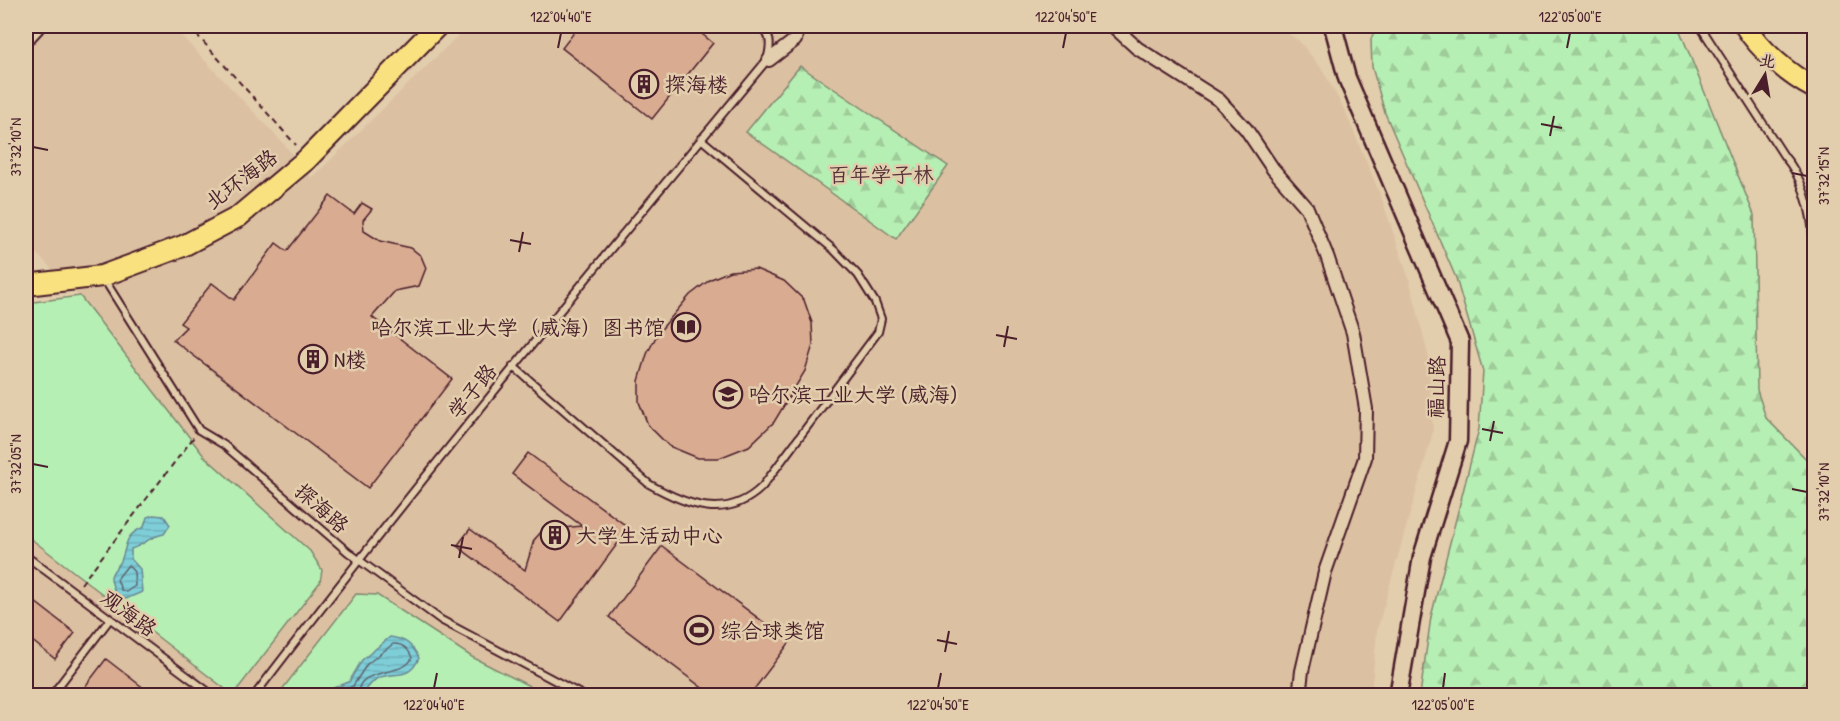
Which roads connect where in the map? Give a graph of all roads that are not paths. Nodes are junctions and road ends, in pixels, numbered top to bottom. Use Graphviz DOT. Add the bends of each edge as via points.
graph roads {
  1 [pos="39,26"];
  2 [pos="437,26"];
  3 [pos="760,26"];
  4 [pos="798,26"];
  5 [pos="1113,26"];
  6 [pos="1334,26"];
  7 [pos="1700,26"];
  8 [pos="1745,26"];
  9 [pos="26,40"];
  10 [pos="769,60"];
  11 [pos="1815,88"];
  12 [pos="701,139"];
  13 [pos="1815,245"];
  14 [pos="102,276"];
  15 [pos="26,285"];
  16 [pos="513,366"];
  17 [pos="26,556"];
  18 [pos="359,560"];
  19 [pos="110,619"];
  20 [pos="51,696"];
  21 [pos="214,696"];
  22 [pos="254,696"];
  23 [pos="584,696"];
  24 [pos="1299,696"];
  25 [pos="1398,696"];
  1 -- 9 [label="street"];
  2 -- 14 [label="main road, 北环海路" via="306,160 238,217 183,246"];
  3 -- 12 [label="lane, 学子路" via="768,32 771,46 767,60"];
  4 -- 10 [label="street" via="795,40"];
  5 -- 24 [label="street" via="1137,48 1220,100 1246,129 1273,169 1307,208 1353,333 1366,409 1365,458 1325,572"];
  6 -- 25 [label="main road, 福山路" via="1347,78 1460,342 1458,441 1422,557"];
  7 -- 13 [label="lane" via="1796,170 1813,219"];
  8 -- 11 [label="main road" via="1796,79"];
  12 -- 16 [label="lane, 学子路"];
  12 -- 16 [label="lane" via="858,274 881,319 878,332 762,487 748,501 734,507 694,504 669,496 649,484"];
  14 -- 15 [label="main road, 北环海路"];
  14 -- 18 [label="lane, 探海路" via="199,430 224,445"];
  16 -- 18 [label="lane, 学子路"];
  17 -- 19 [label="lane, 观海路"];
  18 -- 22 [label="lane, 学子路"];
  18 -- 23 [label="lane, 探海路" via="441,620"];
  19 -- 20 [label="lane"];
  19 -- 21 [label="lane, 观海路"];
}
